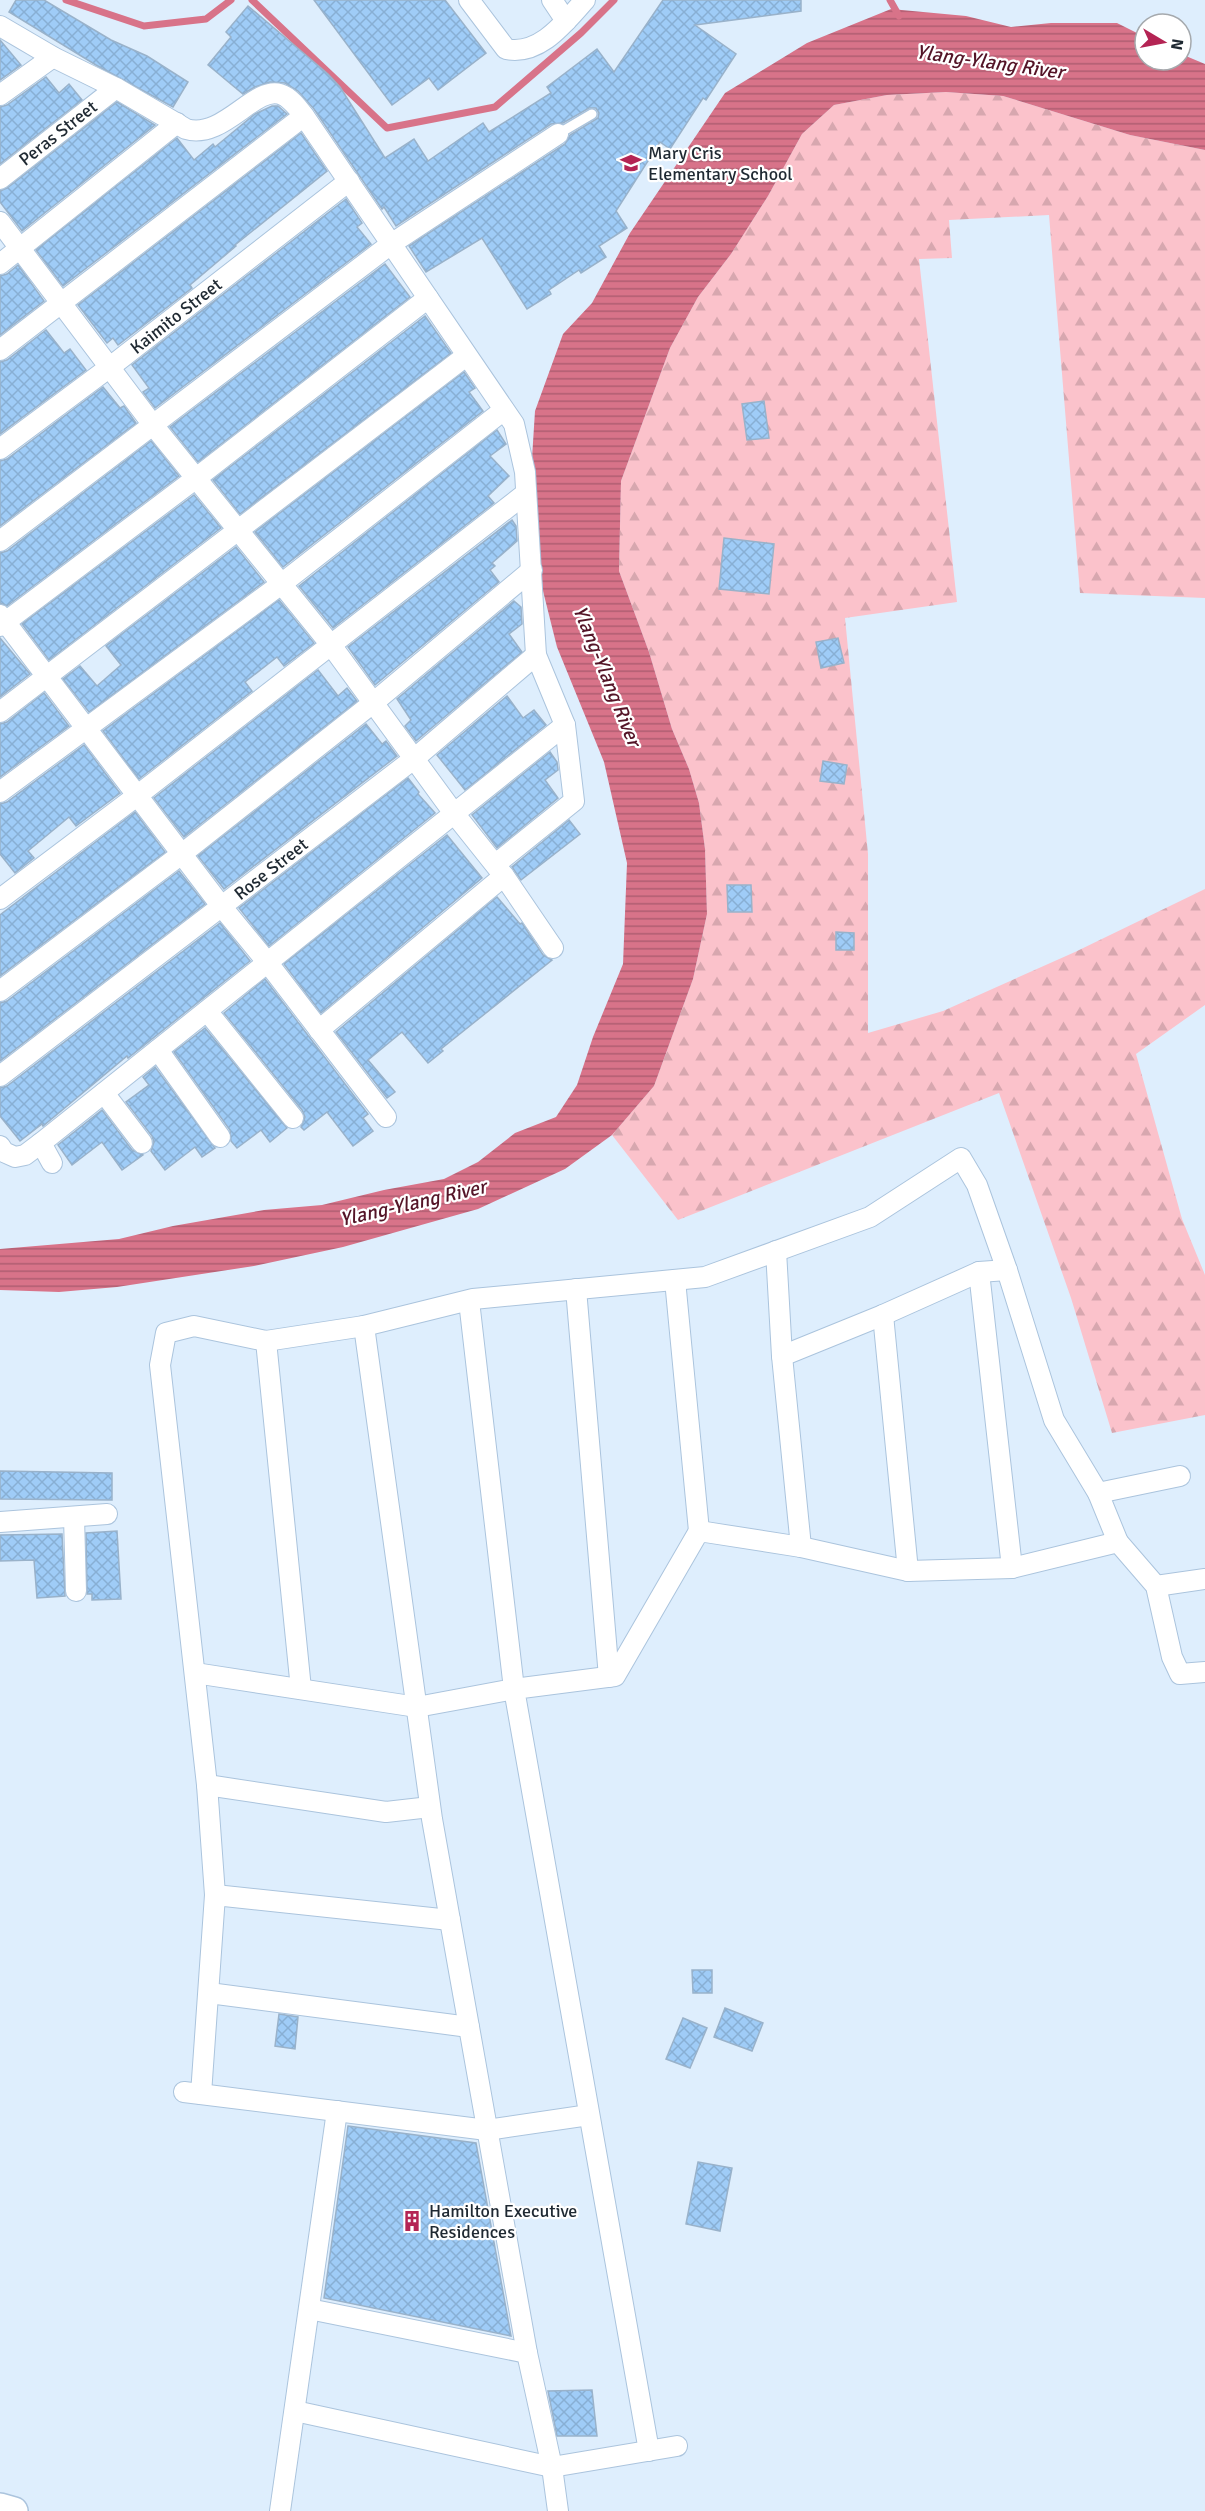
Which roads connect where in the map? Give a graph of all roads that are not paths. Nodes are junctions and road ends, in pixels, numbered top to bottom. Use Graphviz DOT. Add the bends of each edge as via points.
graph roads {
  1 [pos="469,0"];
  2 [pos="552,0"];
  3 [pos="585,0"];
  4 [pos="567,21"];
  5 [pos="0,26"];
  6 [pos="53,57"];
  7 [pos="116,88"];
  8 [pos="0,95"];
  9 [pos="592,114"];
  10 [pos="304,116"];
  11 [pos="177,123"];
  12 [pos="558,134"];
  13 [pos="0,179"];
  14 [pos="349,181"];
  15 [pos="0,222"];
  16 [pos="391,244"];
  17 [pos="21,248"];
  18 [pos="0,264"];
  19 [pos="428,298"];
  20 [pos="61,303"];
  21 [pos="0,351"];
  22 [pos="466,356"];
  23 [pos="110,367"];
  24 [pos="504,410"];
  25 [pos="153,425"];
  26 [pos="0,449"];
  27 [pos="195,479"];
  28 [pos="525,494"];
  29 [pos="237,529"];
  30 [pos="0,541"];
  31 [pos="532,570"];
  32 [pos="279,585"];
  33 [pos="2,621"];
  34 [pos="331,645"];
  35 [pos="537,655"];
  36 [pos="47,676"];
  37 [pos="373,703"];
  38 [pos="0,712"];
  39 [pos="565,725"];
  40 [pos="85,727"];
  41 [pos="415,758"];
  42 [pos="0,792"];
  43 [pos="138,795"];
  44 [pos="453,813"];
  45 [pos="183,853"];
  46 [pos="499,869"];
  47 [pos="0,899"];
  48 [pos="222,907"];
  49 [pos="553,948"];
  50 [pos="268,963"];
  51 [pos="0,991"];
  52 [pos="207,1011"];
  53 [pos="319,1030"];
  54 [pos="158,1050"];
  55 [pos="0,1076"];
  56 [pos="104,1093"];
  57 [pos="386,1117"];
  58 [pos="293,1118"];
  59 [pos="220,1137"];
  60 [pos="41,1143"];
  61 [pos="142,1143"];
  62 [pos="0,1146"];
  63 [pos="52,1163"];
  64 [pos="776,1251"];
  65 [pos="1007,1270"];
  66 [pos="979,1272"];
  67 [pos="675,1280"];
  68 [pos="576,1289"];
  69 [pos="469,1301"];
  70 [pos="883,1315"];
  71 [pos="364,1326"];
  72 [pos="266,1341"];
  73 [pos="782,1356"];
  74 [pos="1180,1476"];
  75 [pos="1098,1493"];
  76 [pos="107,1514"];
  77 [pos="74,1517"];
  78 [pos="0,1522"];
  79 [pos="699,1532"];
  80 [pos="1118,1542"];
  81 [pos="801,1547"];
  82 [pos="1012,1568"];
  83 [pos="908,1571"];
  84 [pos="1205,1578"];
  85 [pos="1156,1586"];
  86 [pos="76,1591"];
  87 [pos="1205,1672"];
  88 [pos="195,1673"];
  89 [pos="609,1677"];
  90 [pos="302,1689"];
  91 [pos="513,1689"];
  92 [pos="417,1707"];
  93 [pos="207,1785"];
  94 [pos="430,1807"];
  95 [pos="215,1895"];
  96 [pos="450,1920"];
  97 [pos="209,1994"];
  98 [pos="469,2027"];
  99 [pos="338,2111"];
  100 [pos="589,2115"];
  101 [pos="487,2130"];
  102 [pos="309,2309"];
  103 [pos="527,2353"];
  104 [pos="295,2411"];
  105 [pos="677,2446"];
  106 [pos="649,2451"];
  107 [pos="552,2467"];
  108 [pos="0,2507"];
  109 [pos="14,2511"];
  110 [pos="280,2511"];
  111 [pos="558,2511"];
  1 -- 4 [label="street" via="506,49 528,48 556,33"];
  2 -- 4 [label="street"];
  3 -- 4 [label="street"];
  5 -- 6 [label="street"];
  6 -- 7 [label="street"];
  6 -- 8 [label="street"];
  7 -- 11 [label="street"];
  7 -- 13 [label="street, Peras Street"];
  9 -- 12 [label="lane"];
  10 -- 11 [label="street" via="282,94 270,93 206,130 194,131"];
  10 -- 14 [label="street"];
  10 -- 20 [label="street"];
  11 -- 17 [label="street"];
  12 -- 16 [label="street"];
  14 -- 16 [label="street"];
  14 -- 23 [label="street, Kaimito Street"];
  15 -- 17 [label="street"];
  16 -- 19 [label="street"];
  16 -- 25 [label="street"];
  17 -- 18 [label="street"];
  17 -- 20 [label="street"];
  19 -- 22 [label="street"];
  19 -- 27 [label="street"];
  20 -- 21 [label="street"];
  20 -- 23 [label="street"];
  22 -- 24 [label="street"];
  22 -- 29 [label="street"];
  23 -- 25 [label="street"];
  23 -- 26 [label="street, Kaimito Street"];
  24 -- 28 [label="street" via="514,424 520,444"];
  24 -- 32 [label="street"];
  25 -- 27 [label="street"];
  25 -- 30 [label="street"];
  27 -- 29 [label="street"];
  27 -- 33 [label="street"];
  28 -- 31 [label="street"];
  28 -- 34 [label="street"];
  29 -- 32 [label="street"];
  29 -- 36 [label="street"];
  31 -- 35 [label="street"];
  31 -- 37 [label="street"];
  32 -- 34 [label="street"];
  32 -- 40 [label="street"];
  33 -- 36 [label="street"];
  34 -- 37 [label="street"];
  34 -- 43 [label="street"];
  35 -- 39 [label="street"];
  35 -- 41 [label="street, Rose Street"];
  36 -- 38 [label="street"];
  36 -- 40 [label="street"];
  37 -- 41 [label="street"];
  37 -- 45 [label="street"];
  39 -- 44 [label="street"];
  39 -- 46 [label="street" via="574,801 501,859"];
  40 -- 42 [label="street"];
  40 -- 43 [label="street"];
  41 -- 44 [label="street"];
  41 -- 48 [label="street, Rose Street"];
  43 -- 45 [label="street"];
  43 -- 47 [label="street"];
  44 -- 46 [label="street"];
  44 -- 50 [label="street"];
  45 -- 48 [label="street"];
  45 -- 51 [label="street"];
  46 -- 49 [label="street"];
  46 -- 53 [label="street"];
  48 -- 50 [label="street"];
  48 -- 55 [label="street, Rose Street"];
  50 -- 52 [label="street"];
  50 -- 53 [label="street"];
  52 -- 54 [label="street"];
  52 -- 58 [label="street"];
  53 -- 57 [label="street"];
  54 -- 56 [label="street"];
  54 -- 59 [label="street"];
  56 -- 60 [label="street"];
  56 -- 61 [label="street"];
  60 -- 62 [label="street" via="15,1157"];
  60 -- 63 [label="street"];
  64 -- 65 [label="street" via="870,1217 961,1158 977,1185"];
  64 -- 67 [label="street" via="705,1278"];
  64 -- 73 [label="street"];
  65 -- 66 [label="street"];
  65 -- 75 [label="street" via="1054,1420"];
  66 -- 70 [label="street"];
  66 -- 82 [label="street"];
  67 -- 68 [label="street"];
  67 -- 79 [label="street"];
  68 -- 69 [label="street"];
  68 -- 89 [label="street"];
  69 -- 71 [label="street"];
  69 -- 91 [label="street"];
  70 -- 73 [label="street"];
  70 -- 83 [label="street"];
  71 -- 72 [label="street"];
  71 -- 92 [label="street"];
  72 -- 88 [label="street" via="194,1326 165,1333 160,1365"];
  72 -- 90 [label="street"];
  73 -- 81 [label="street"];
  74 -- 75 [label="street"];
  75 -- 80 [label="street"];
  76 -- 77 [label="street"];
  77 -- 78 [label="street"];
  77 -- 86 [label="street"];
  79 -- 81 [label="street"];
  79 -- 89 [label="street" via="615,1676"];
  80 -- 82 [label="street"];
  80 -- 85 [label="street"];
  81 -- 83 [label="street"];
  82 -- 83 [label="street"];
  84 -- 85 [label="street"];
  85 -- 87 [label="street" via="1172,1657 1180,1674"];
  88 -- 90 [label="street"];
  88 -- 93 [label="street"];
  89 -- 91 [label="street"];
  90 -- 92 [label="street"];
  91 -- 92 [label="street"];
  91 -- 100 [label="street"];
  92 -- 94 [label="street"];
  93 -- 94 [label="street" via="386,1812"];
  93 -- 95 [label="street"];
  94 -- 96 [label="street"];
  95 -- 96 [label="street"];
  95 -- 97 [label="street"];
  96 -- 98 [label="street"];
  97 -- 98 [label="street"];
  97 -- 99 [label="street" via="192,2093"];
  98 -- 101 [label="street"];
  99 -- 101 [label="street"];
  99 -- 102 [label="street"];
  100 -- 101 [label="street"];
  100 -- 106 [label="street"];
  101 -- 103 [label="street"];
  102 -- 103 [label="street"];
  102 -- 104 [label="street"];
  103 -- 107 [label="street"];
  104 -- 107 [label="street"];
  104 -- 110 [label="street"];
  105 -- 106 [label="street"];
  106 -- 107 [label="street"];
  107 -- 111 [label="street"];
  108 -- 109 [label="main road"];
}
